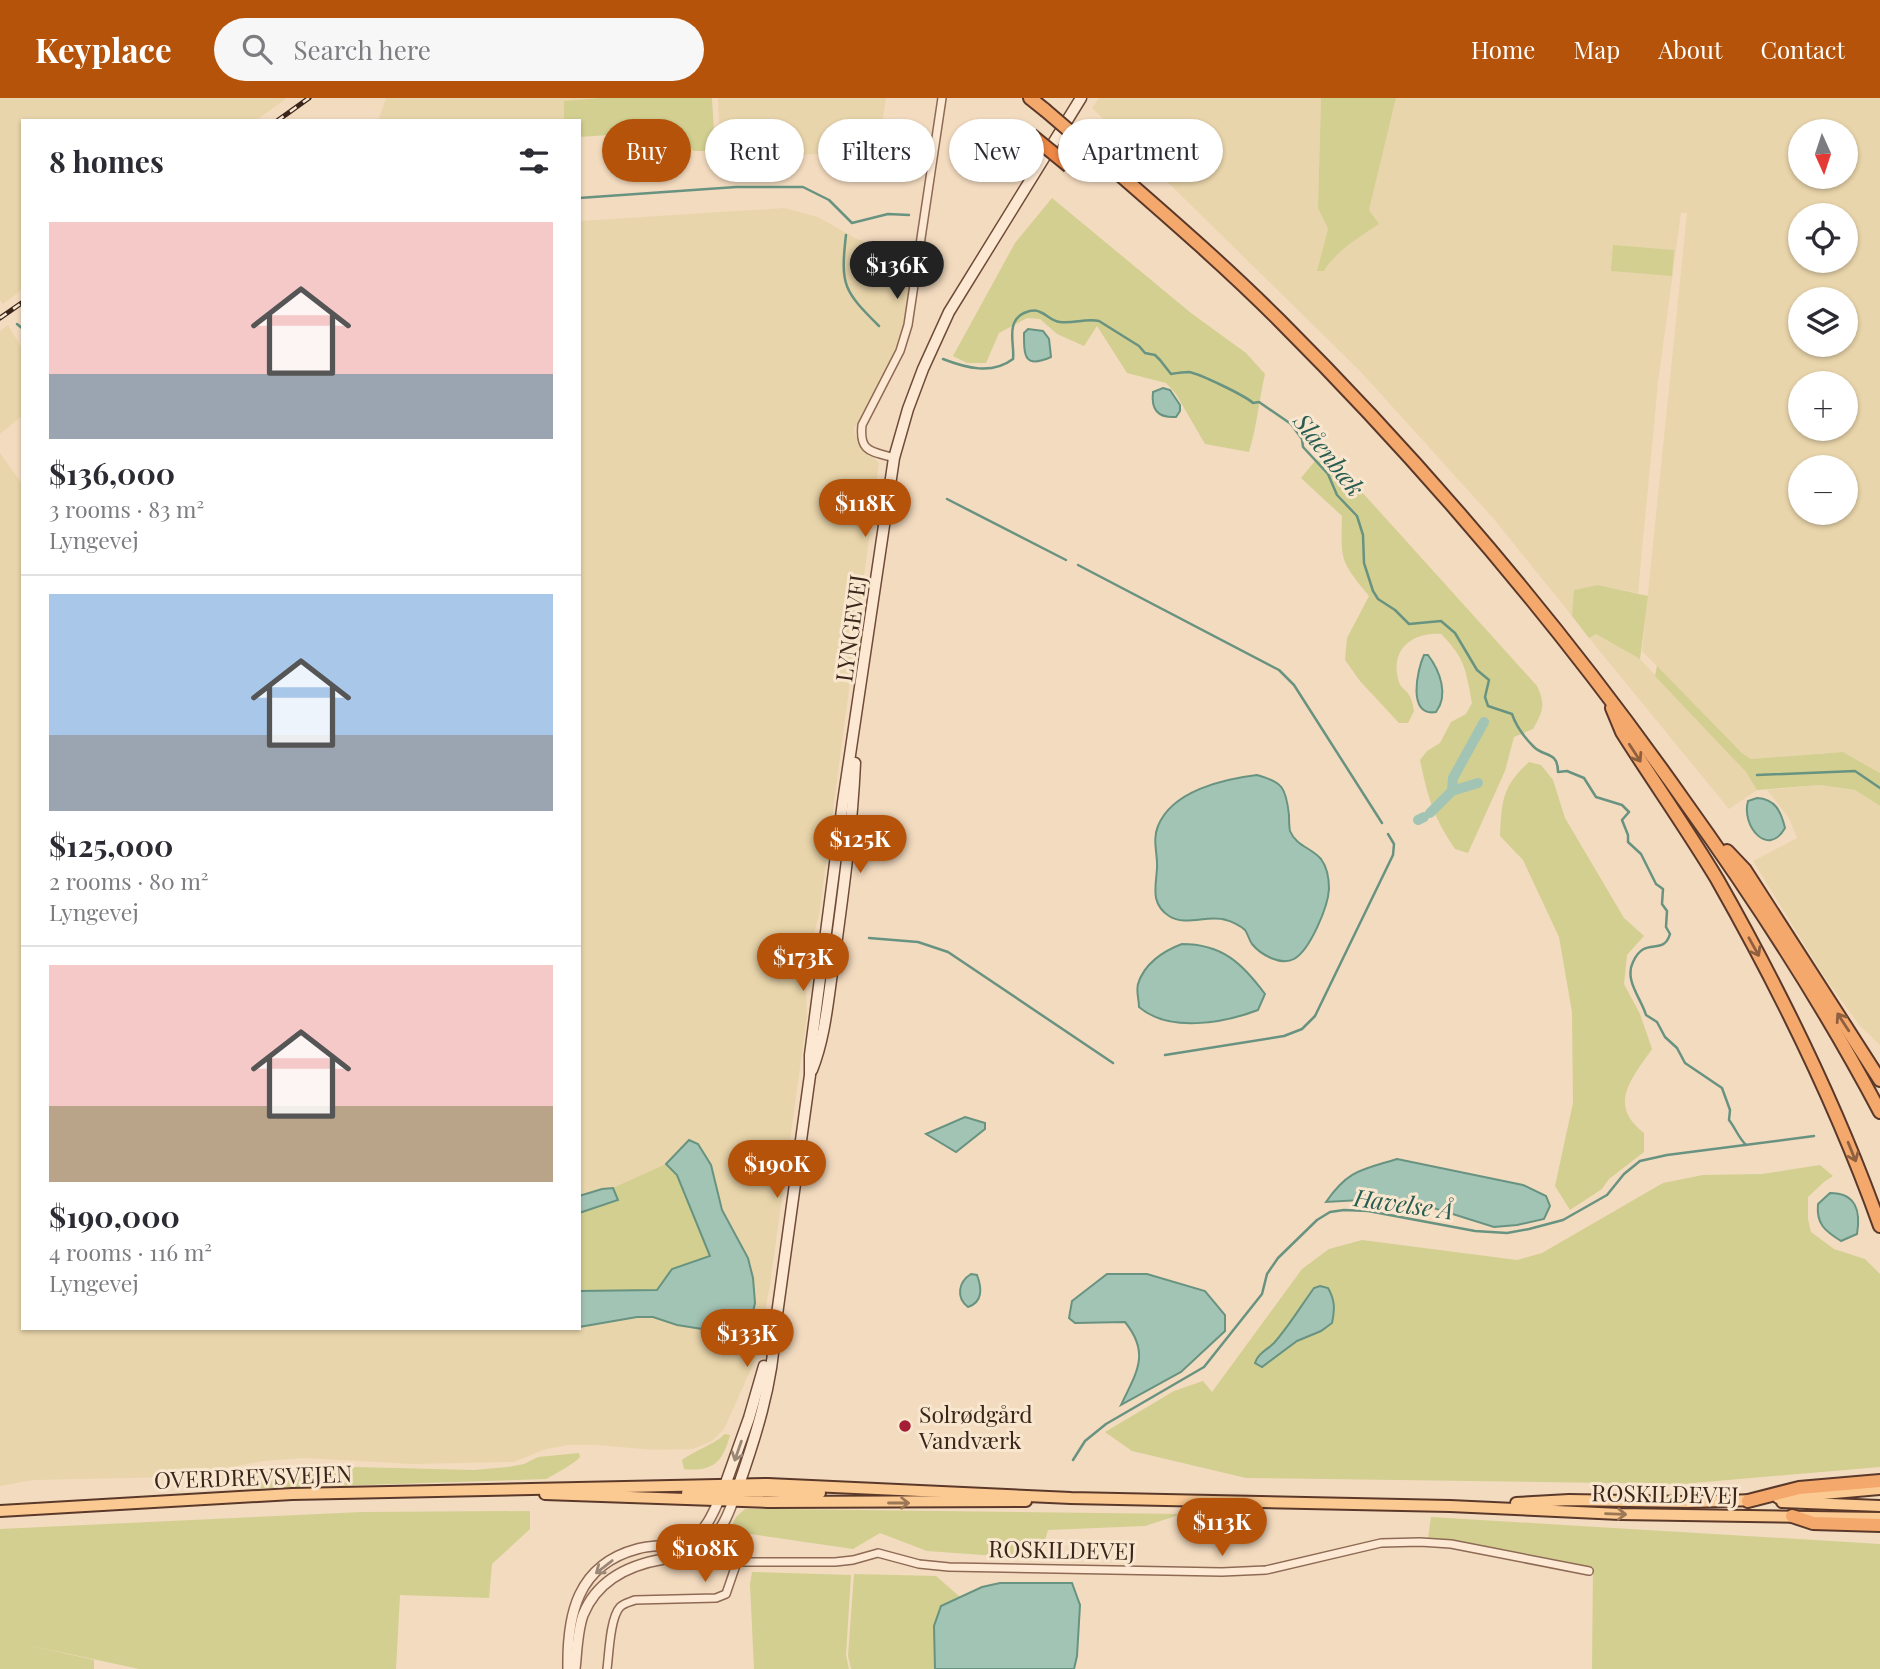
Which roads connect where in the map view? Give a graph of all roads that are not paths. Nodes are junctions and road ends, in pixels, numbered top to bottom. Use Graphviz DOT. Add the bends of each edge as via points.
graph roads {
  1 [pos="942,98"];
  2 [pos="1030,98"];
  3 [pos="1080,98"];
  4 [pos="1044,146"];
  5 [pos="1058,157"];
  6 [pos="894,458"];
  7 [pos="1605,692"];
  8 [pos="1703,827"];
  9 [pos="1880,1080"];
  10 [pos="1880,1112"];
  11 [pos="1880,1226"];
  12 [pos="775,1329"];
  13 [pos="1880,1481"];
  14 [pos="1880,1489"];
  15 [pos="507,1490"];
  16 [pos="723,1492"];
  17 [pos="736,1492"];
  18 [pos="1071,1499"];
  19 [pos="1748,1501"];
  20 [pos="1450,1506"];
  21 [pos="1880,1506"];
  22 [pos="0,1511"];
  23 [pos="1793,1516"];
  24 [pos="1880,1518"];
  25 [pos="1880,1525"];
  26 [pos="1589,1571"];
  27 [pos="568,1669"];
  28 [pos="575,1669"];
  29 [pos="607,1669"];
  1 -- 6 [label="street" via="908,325 860,436 869,451"];
  2 -- 7 [label="highway, bridge" via="1278,320 1487,544"];
  3 -- 6 [label="main road, LYNGEVEJ" via="949,312 908,408"];
  4 -- 5 [label="highway, bridge"];
  6 -- 12 [label="main road, LYNGEVEJ"];
  7 -- 8 [label="highway"];
  7 -- 11 [label="highway, one-way" via="1622,732 1715,877 1772,978 1834,1109"];
  9 -- 8 [label="highway, one-way" via="1745,870"];
  8 -- 10 [label="highway" via="1767,920"];
  12 -- 16 [label="main road, LYNGEVEJ, one-way"];
  12 -- 17 [label="main road, LYNGEVEJ" via="761,1412"];
  13 -- 19 [label="highway" via="1799,1488"];
  14 -- 19 [label="main road, ROSKILDEVEJ"];
  15 -- 16 [label="main road, OVERDREVSVEJEN"];
  15 -- 16 [label="main road, OVERDREVSVEJEN" via="604,1496"];
  15 -- 22 [label="main road, OVERDREVSVEJEN" via="292,1494"];
  16 -- 17 [label="main road"];
  16 -- 17 [label="main road, OVERDREVSVEJEN"];
  16 -- 27 [label="street, one-way" via="697,1535 678,1544 631,1551 592,1577 574,1606 568,1627"];
  17 -- 18 [label="main road, ROSKILDEVEJ, one-way" via="933,1503"];
  17 -- 18 [label="main road, ROSKILDEVEJ" via="844,1486"];
  17 -- 28 [label="street" via="719,1531 695,1553 642,1563 605,1583 583,1617"];
  18 -- 20 [label="main road, ROSKILDEVEJ"];
  19 -- 20 [label="main road, ROSKILDEVEJ" via="1569,1500"];
  19 -- 21 [label="main road, ROSKILDEVEJ"];
  20 -- 23 [label="main road, ROSKILDEVEJ, one-way"];
  23 -- 24 [label="main road, ROSKILDEVEJ"];
  23 -- 25 [label="highway" via="1813,1523"];
  26 -- 29 [label="street, ROSKILDEVEJ" via="1420,1542 1381,1543 1266,1570 1222,1572 949,1567 878,1553 835,1562 737,1562 726,1594 716,1598 635,1600 619,1608"];
}
